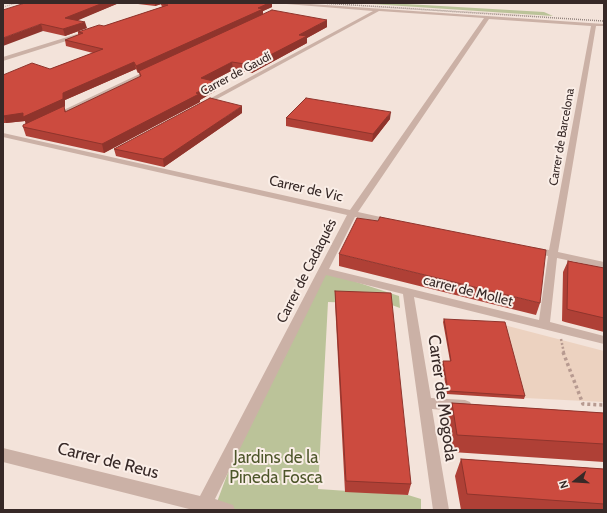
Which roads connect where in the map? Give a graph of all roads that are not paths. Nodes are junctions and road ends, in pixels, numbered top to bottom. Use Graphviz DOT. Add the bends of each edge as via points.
graph roads {
  1 [pos="276,3"];
  2 [pos="294,4"];
  3 [pos="378,10"];
  4 [pos="280,11"];
  5 [pos="487,18"];
  6 [pos="594,25"];
  7 [pos="604,26"];
  8 [pos="81,35"];
  9 [pos="3,59"];
  10 [pos="160,67"];
  11 [pos="196,109"];
  12 [pos="46,120"];
  13 [pos="11,135"];
  14 [pos="352,214"];
  15 [pos="398,223"];
  16 [pos="522,248"];
  17 [pos="553,254"];
  18 [pos="604,265"];
  19 [pos="324,270"];
  20 [pos="408,292"];
  21 [pos="544,325"];
  22 [pos="604,340"];
  23 [pos="425,403"];
  24 [pos="480,407"];
  25 [pos="3,455"];
  26 [pos="203,507"];
  27 [pos="227,510"];
  28 [pos="440,510"];
  1 -- 2 [label="street"];
  2 -- 3 [label="street"];
  2 -- 4 [label="street"];
  3 -- 5 [label="street"];
  3 -- 11 [label="street, Carrer de Gaudí"];
  5 -- 6 [label="street"];
  5 -- 14 [label="street, Carrer de Cadaqués"];
  6 -- 7 [label="street"];
  6 -- 17 [label="street, Carrer de Barcelona"];
  8 -- 9 [label="street"];
  10 -- 12 [label="street"];
  13 -- 14 [label="street, Carrer de Vic"];
  14 -- 15 [label="street, Carrer de Vic"];
  14 -- 19 [label="street, Carrer de Cadaqués"];
  16 -- 17 [label="street"];
  17 -- 18 [label="street"];
  17 -- 21 [label="street, Carrer de Barcelona"];
  19 -- 20 [label="street, carrer de Mollet"];
  19 -- 26 [label="street, Carrer de Cadaqués"];
  20 -- 21 [label="street, carrer de Mollet"];
  20 -- 23 [label="street, Carrer de Mogoda"];
  21 -- 22 [label="street, carrer de Mollet"];
  23 -- 24 [label="street"];
  23 -- 28 [label="street, Carrer de Mogoda"];
  25 -- 26 [label="street, Carrer de Reus"];
  26 -- 27 [label="street, Carrer de Reus"];
}
